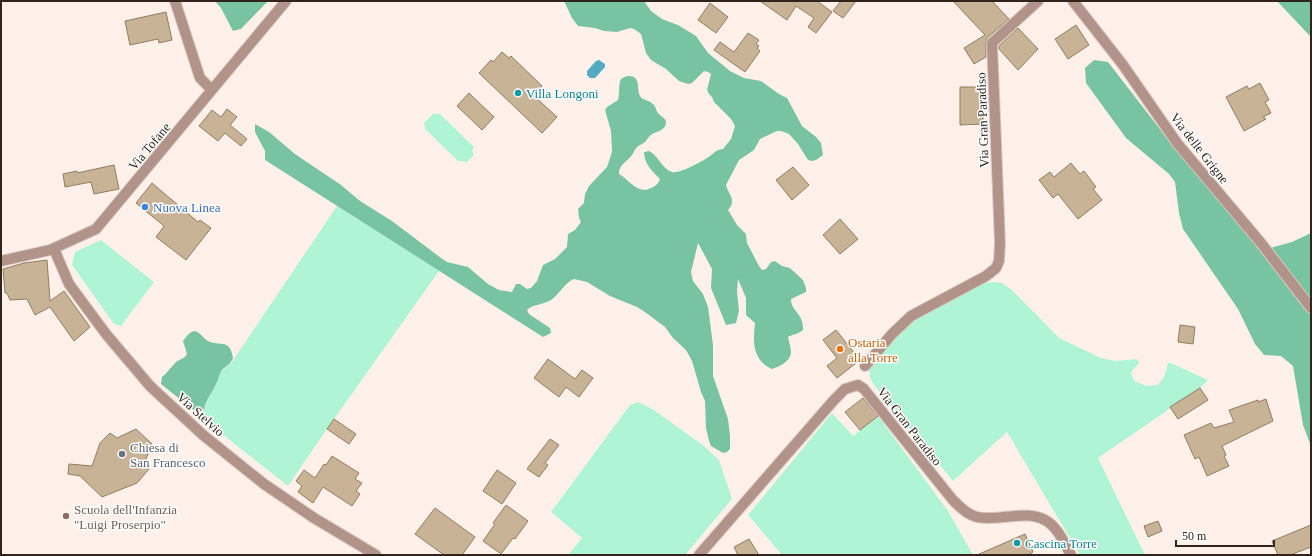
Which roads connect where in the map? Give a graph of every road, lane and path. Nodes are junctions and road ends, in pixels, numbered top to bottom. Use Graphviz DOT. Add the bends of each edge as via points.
graph roads {
  1 [pos="175,1"];
  2 [pos="286,1"];
  3 [pos="1038,1"];
  4 [pos="1073,1"];
  5 [pos="212,90"];
  6 [pos="54,249"];
  7 [pos="1,261"];
  8 [pos="1311,308"];
  9 [pos="865,366"];
  10 [pos="376,555"];
  11 [pos="699,555"];
  12 [pos="1071,555"];
  1 -- 5 [label="street" via="200,78"];
  2 -- 5 [label="street, Via Tofane"];
  3 -- 9 [label="street, Via Gran Paradiso" via="992,44 1000,243 996,268 986,276 911,316"];
  4 -- 8 [label="street, Via delle Grigne" via="1123,65 1178,143"];
  5 -- 6 [label="street, Via Tofane" via="96,229"];
  6 -- 7 [label="street, Via Tofane"];
  6 -- 10 [label="street, Via Stelvio" via="69,284 106,334 150,386 203,435 264,484"];
  11 -- 12 [label="street, Via Gran Paradiso" via="834,400 846,389 858,385 864,388 952,499 964,510 977,517 1027,515 1045,520 1057,531"];
}
